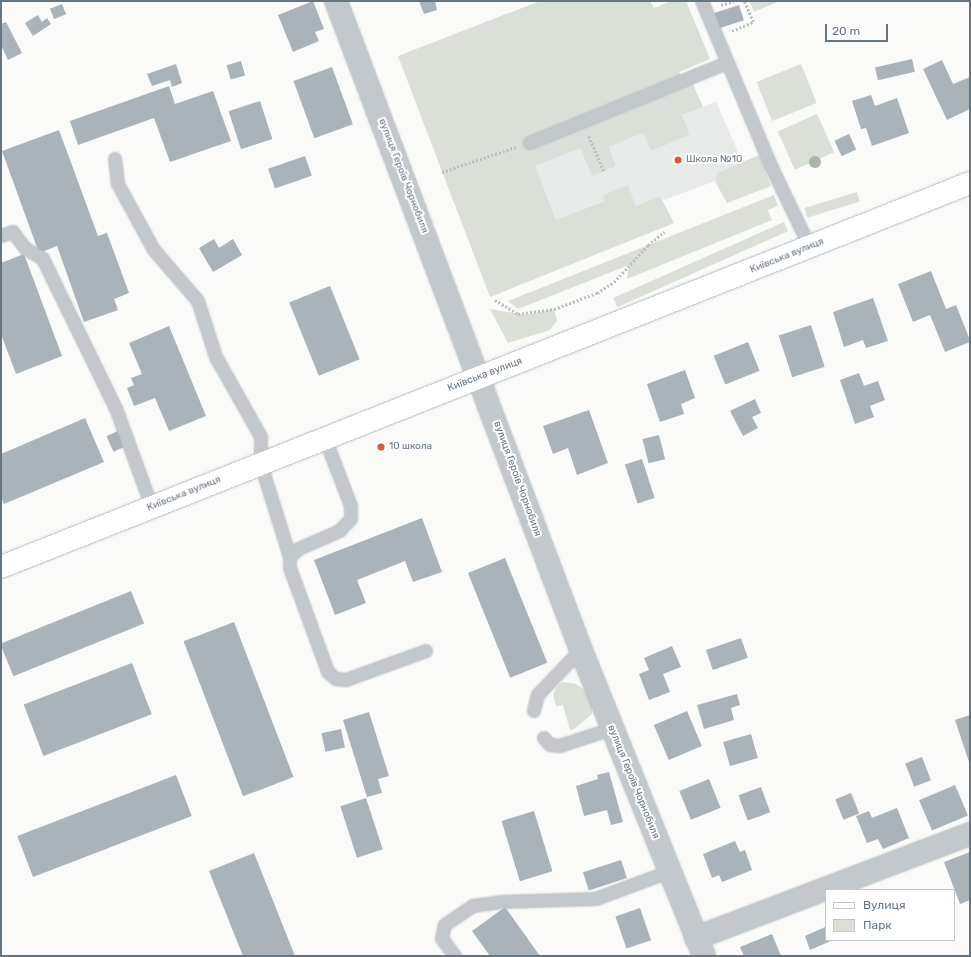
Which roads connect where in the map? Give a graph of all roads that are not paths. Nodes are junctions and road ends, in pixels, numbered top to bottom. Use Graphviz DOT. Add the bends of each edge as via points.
graph roads {
  1 [pos="336,1"];
  2 [pos="702,1"];
  3 [pos="727,63"];
  4 [pos="530,143"];
  5 [pos="115,159"];
  6 [pos="970,184"];
  7 [pos="1,236"];
  8 [pos="810,247"];
  9 [pos="480,377"];
  10 [pos="325,438"];
  11 [pos="261,464"];
  12 [pos="152,507"];
  13 [pos="290,557"];
  14 [pos="1,567"];
  15 [pos="426,650"];
  16 [pos="581,650"];
  17 [pos="534,711"];
  18 [pos="612,729"];
  19 [pos="544,738"];
  20 [pos="970,834"];
  21 [pos="669,872"];
  22 [pos="839,889"];
  23 [pos="825,895"];
  24 [pos="700,947"];
  25 [pos="455,956"];
  1 -- 9 [label="street, вулиця Героїв Чорнобиля"];
  2 -- 3 [label="lane"];
  3 -- 4 [label="lane"];
  3 -- 8 [label="lane" via="771,166"];
  5 -- 11 [label="lane" via="118,184 154,250 198,301 216,357 260,437"];
  6 -- 8 [label="street, Київська вулиця"];
  7 -- 12 [label="lane" via="13,232 26,249 43,259 117,411"];
  8 -- 9 [label="street, Київська вулиця"];
  9 -- 10 [label="street, Київська вулиця"];
  9 -- 16 [label="street, вулиця Героїв Чорнобиля"];
  10 -- 11 [label="street, Київська вулиця"];
  10 -- 13 [label="lane" via="351,506 351,519 340,531 299,549"];
  11 -- 12 [label="street, Київська вулиця"];
  11 -- 13 [label="lane"];
  12 -- 14 [label="street, Київська вулиця"];
  13 -- 15 [label="lane" via="290,568 328,672 336,680 346,680"];
  16 -- 17 [label="lane" via="538,695"];
  16 -- 18 [label="street, вулиця Героїв Чорнобиля"];
  18 -- 19 [label="lane" via="560,746 550,745"];
  18 -- 21 [label="street, вулиця Героїв Чорнобиля"];
  20 -- 22 [label="street"];
  21 -- 24 [label="street, вулиця Героїв Чорнобиля"];
  21 -- 25 [label="lane" via="596,899 501,902 473,906 445,925 442,939"];
  23 -- 24 [label="street"];
}
